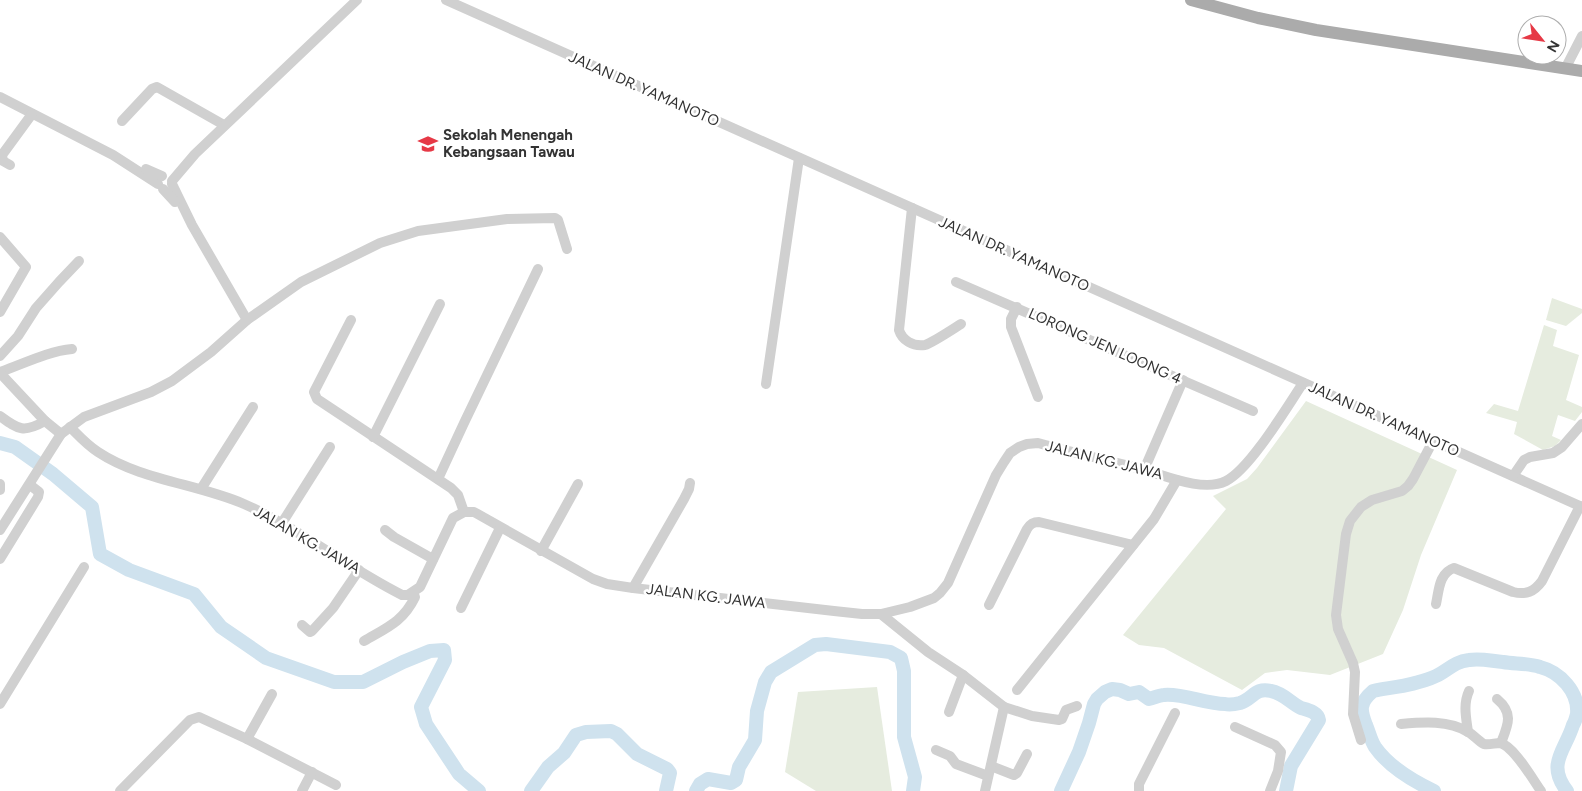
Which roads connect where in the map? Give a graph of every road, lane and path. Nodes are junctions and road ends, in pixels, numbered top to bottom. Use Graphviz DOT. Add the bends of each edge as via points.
graph roads {
  1 [pos="357,0"];
  2 [pos="446,0"];
  3 [pos="1191,0"];
  4 [pos="1582,36"];
  5 [pos="1565,69"];
  6 [pos="1582,71"];
  7 [pos="0,97"];
  8 [pos="32,114"];
  9 [pos="122,121"];
  10 [pos="224,125"];
  11 [pos="799,158"];
  12 [pos="10,165"];
  13 [pos="165,182"];
  14 [pos="912,208"];
  15 [pos="0,237"];
  16 [pos="567,249"];
  17 [pos="79,261"];
  18 [pos="538,269"];
  19 [pos="956,282"];
  20 [pos="440,304"];
  21 [pos="1016,307"];
  22 [pos="0,312"];
  23 [pos="247,320"];
  24 [pos="350,320"];
  25 [pos="961,324"];
  26 [pos="72,350"];
  27 [pos="0,356"];
  28 [pos="0,373"];
  29 [pos="1183,380"];
  30 [pos="1303,383"];
  31 [pos="766,384"];
  32 [pos="1038,396"];
  33 [pos="253,407"];
  34 [pos="1253,411"];
  35 [pos="0,416"];
  36 [pos="45,421"];
  37 [pos="1582,424"];
  38 [pos="70,427"];
  39 [pos="60,434"];
  40 [pos="373,437"];
  41 [pos="1433,441"];
  42 [pos="330,447"];
  43 [pos="1144,470"];
  44 [pos="1513,476"];
  45 [pos="438,479"];
  46 [pos="1177,480"];
  47 [pos="690,483"];
  48 [pos="0,484"];
  49 [pos="30,484"];
  50 [pos="578,484"];
  51 [pos="201,489"];
  52 [pos="0,490"];
  53 [pos="1581,507"];
  54 [pos="464,512"];
  55 [pos="282,523"];
  56 [pos="500,528"];
  57 [pos="0,530"];
  58 [pos="385,530"];
  59 [pos="1133,545"];
  60 [pos="542,551"];
  61 [pos="0,559"];
  62 [pos="433,559"];
  63 [pos="84,567"];
  64 [pos="359,570"];
  65 [pos="633,588"];
  66 [pos="413,593"];
  67 [pos="1436,604"];
  68 [pos="989,605"];
  69 [pos="461,608"];
  70 [pos="881,614"];
  71 [pos="302,625"];
  72 [pos="364,641"];
  73 [pos="962,675"];
  74 [pos="1018,690"];
  75 [pos="1470,690"];
  76 [pos="272,694"];
  77 [pos="1497,698"];
  78 [pos="0,704"];
  79 [pos="1077,706"];
  80 [pos="1004,707"];
  81 [pos="949,712"];
  82 [pos="1175,713"];
  83 [pos="1401,724"];
  84 [pos="1235,727"];
  85 [pos="1468,732"];
  86 [pos="247,739"];
  87 [pos="1361,740"];
  88 [pos="1500,743"];
  89 [pos="936,750"];
  90 [pos="1027,754"];
  91 [pos="989,771"];
  92 [pos="312,772"];
  93 [pos="336,785"];
  94 [pos="120,791"];
  95 [pos="302,791"];
  96 [pos="985,791"];
  97 [pos="1139,791"];
  98 [pos="1270,791"];
  99 [pos="1541,791"];
  1 -- 10 [label="street"];
  2 -- 11 [label="street, JALAN DR. YAMANOTO"];
  3 -- 5 [label="main road" via="1316,30"];
  4 -- 5 [label="street"];
  5 -- 6 [label="main road"];
  7 -- 8 [label="street"];
  8 -- 12 [label="street" via="2,155"];
  8 -- 13 [label="street"];
  9 -- 10 [label="street" via="157,87"];
  10 -- 13 [label="street"];
  11 -- 14 [label="street, JALAN DR. YAMANOTO"];
  11 -- 31 [label="street"];
  13 -- 23 [label="street"];
  14 -- 25 [label="street" via="898,330 907,342 924,345"];
  14 -- 30 [label="street, JALAN DR. YAMANOTO"];
  15 -- 22 [label="street" via="26,267"];
  16 -- 23 [label="street" via="558,220 551,217 507,219 418,231 380,244 301,282"];
  17 -- 27 [label="street" via="36,308"];
  18 -- 45 [label="street"];
  19 -- 21 [label="street, LORONG JEN LOONG 4"];
  20 -- 40 [label="street"];
  21 -- 29 [label="street, LORONG JEN LOONG 4"];
  21 -- 32 [label="street" via="1011,327"];
  23 -- 38 [label="street" via="172,381 84,417"];
  24 -- 40 [label="street" via="314,392 317,399"];
  26 -- 28 [label="street" via="44,356"];
  28 -- 36 [label="street"];
  29 -- 34 [label="street, LORONG JEN LOONG 4"];
  29 -- 43 [label="street"];
  30 -- 41 [label="street, JALAN DR. YAMANOTO"];
  30 -- 46 [label="street, JALAN KG. JAWA" via="1261,444 1234,476 1218,484"];
  33 -- 51 [label="street"];
  35 -- 36 [label="street" via="24,429 32,429"];
  36 -- 39 [label="street"];
  37 -- 44 [label="street" via="1553,453 1524,460"];
  38 -- 39 [label="street"];
  38 -- 51 [label="street, JALAN KG. JAWA" via="86,443 114,461"];
  39 -- 49 [label="street"];
  40 -- 45 [label="street"];
  41 -- 44 [label="street, JALAN DR. YAMANOTO"];
  41 -- 87 [label="street" via="1408,486 1360,507 1346,534 1336,615 1338,629 1355,672 1353,714"];
  42 -- 55 [label="street"];
  43 -- 46 [label="street, JALAN KG. JAWA"];
  43 -- 70 [label="street, JALAN KG. JAWA" via="1038,443 1018,447 1010,453 996,475 948,583 940,593 924,602"];
  44 -- 53 [label="street, JALAN DR. YAMANOTO"];
  45 -- 54 [label="street" via="458,495"];
  46 -- 59 [label="street" via="1154,519"];
  47 -- 65 [label="street"];
  48 -- 52 [label="street"];
  49 -- 57 [label="street"];
  49 -- 61 [label="street" via="39,492 38,497"];
  50 -- 60 [label="street"];
  51 -- 55 [label="street, JALAN KG. JAWA" via="230,498"];
  53 -- 67 [label="street" via="1536,588 1521,594 1454,568 1440,581"];
  54 -- 56 [label="street, JALAN KG. JAWA" via="474,512"];
  54 -- 62 [label="street" via="453,518"];
  55 -- 64 [label="street, JALAN KG. JAWA"];
  56 -- 60 [label="street, JALAN KG. JAWA"];
  56 -- 69 [label="street"];
  58 -- 62 [label="street"];
  59 -- 68 [label="street" via="1034,522"];
  59 -- 74 [label="street"];
  60 -- 65 [label="street, JALAN KG. JAWA" via="593,579"];
  62 -- 66 [label="street" via="420,587"];
  63 -- 78 [label="street"];
  64 -- 66 [label="street, JALAN KG. JAWA" via="402,594"];
  64 -- 71 [label="street" via="333,608 312,631"];
  65 -- 70 [label="street, JALAN KG. JAWA"];
  66 -- 72 [label="street" via="415,597 410,607 398,620"];
  70 -- 73 [label="street"];
  73 -- 80 [label="street"];
  73 -- 81 [label="street"];
  75 -- 85 [label="street" via="1465,709"];
  76 -- 86 [label="street"];
  77 -- 88 [label="street" via="1508,716"];
  79 -- 80 [label="street" via="1066,710 1058,720"];
  80 -- 91 [label="street"];
  82 -- 97 [label="street" via="1139,784"];
  83 -- 85 [label="street" via="1429,722"];
  84 -- 98 [label="street" via="1275,745 1281,752"];
  85 -- 88 [label="street" via="1484,744"];
  86 -- 92 [label="street"];
  86 -- 94 [label="street" via="204,718 195,717"];
  88 -- 99 [label="street" via="1520,760"];
  89 -- 91 [label="street" via="950,756 956,764"];
  90 -- 91 [label="street" via="1014,775"];
  91 -- 96 [label="street"];
  92 -- 93 [label="street"];
  92 -- 95 [label="street"];
}
